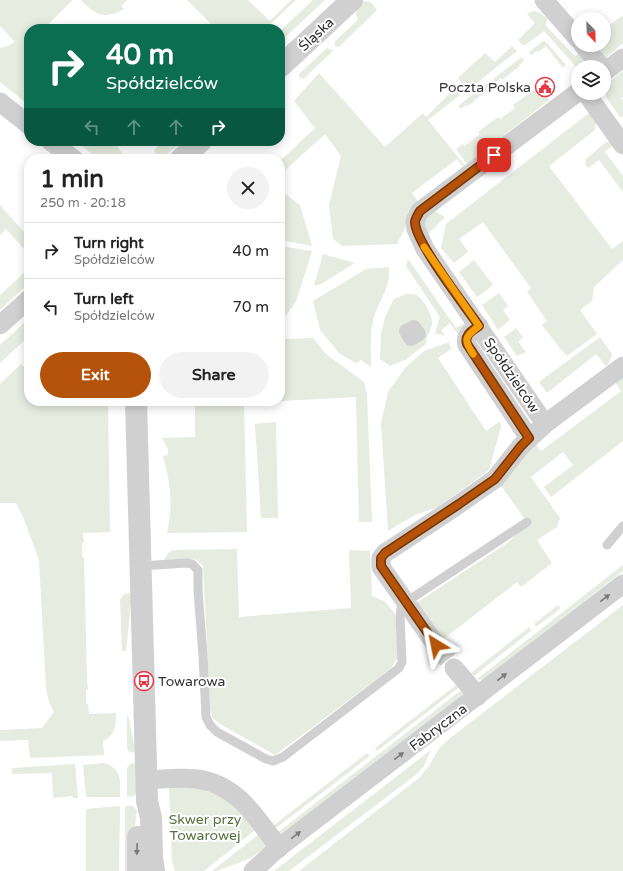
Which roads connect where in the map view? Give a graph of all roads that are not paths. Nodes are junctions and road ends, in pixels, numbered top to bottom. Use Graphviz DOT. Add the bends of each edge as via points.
graph roads {
  1 [pos="352,0"];
  2 [pos="544,0"];
  3 [pos="571,31"];
  4 [pos="589,52"];
  5 [pos="623,58"];
  6 [pos="596,60"];
  7 [pos="285,62"];
  8 [pos="611,66"];
  9 [pos="571,97"];
  10 [pos="591,100"];
  11 [pos="0,102"];
  12 [pos="24,121"];
  13 [pos="623,144"];
  14 [pos="57,146"];
  15 [pos="196,146"];
  16 [pos="67,154"];
  17 [pos="187,154"];
  18 [pos="24,306"];
  19 [pos="0,325"];
  20 [pos="479,326"];
  21 [pos="623,366"];
  22 [pos="136,406"];
  23 [pos="545,424"];
  24 [pos="529,438"];
  25 [pos="527,522"];
  26 [pos="623,526"];
  27 [pos="607,545"];
  28 [pos="141,566"];
  29 [pos="623,584"];
  30 [pos="404,600"];
  31 [pos="436,645"];
  32 [pos="454,668"];
  33 [pos="478,696"];
  34 [pos="147,790"];
  35 [pos="279,848"];
  36 [pos="138,871"];
  37 [pos="154,871"];
  38 [pos="253,871"];
  1 -- 7 [label="street, Śląska"];
  2 -- 3 [label="street"];
  4 -- 6 [label="street"];
  5 -- 8 [label="street"];
  9 -- 20 [label="street, Spółdzielców" via="420,211 415,221 425,249"];
  10 -- 13 [label="street"];
  11 -- 12 [label="street"];
  14 -- 16 [label="street"];
  15 -- 17 [label="street"];
  18 -- 19 [label="street"];
  20 -- 23 [label="street, Spółdzielców"];
  20 -- 24 [label="street, Spółdzielców" via="467,335 467,344"];
  21 -- 23 [label="street, Spółdzielców"];
  22 -- 28 [label="street"];
  23 -- 24 [label="street, Spółdzielców"];
  24 -- 30 [label="street, Spółdzielców" via="495,479 381,558 381,566"];
  25 -- 30 [label="lane"];
  26 -- 27 [label="lane"];
  28 -- 30 [label="lane" via="186,563 192,564 198,570 206,717 217,732 274,761 283,757 399,668 402,662 400,617"];
  28 -- 34 [label="street"];
  33 -- 29 [label="street, Fabryczna, one-way"];
  30 -- 31 [label="street, Spółdzielców"];
  32 -- 33 [label="street"];
  35 -- 33 [label="street, Fabryczna, one-way"];
  34 -- 35 [label="street" via="195,778 227,788 246,804"];
  34 -- 36 [label="street, one-way" via="138,841"];
  34 -- 37 [label="street"];
  35 -- 38 [label="street, Fabryczna"];
}
